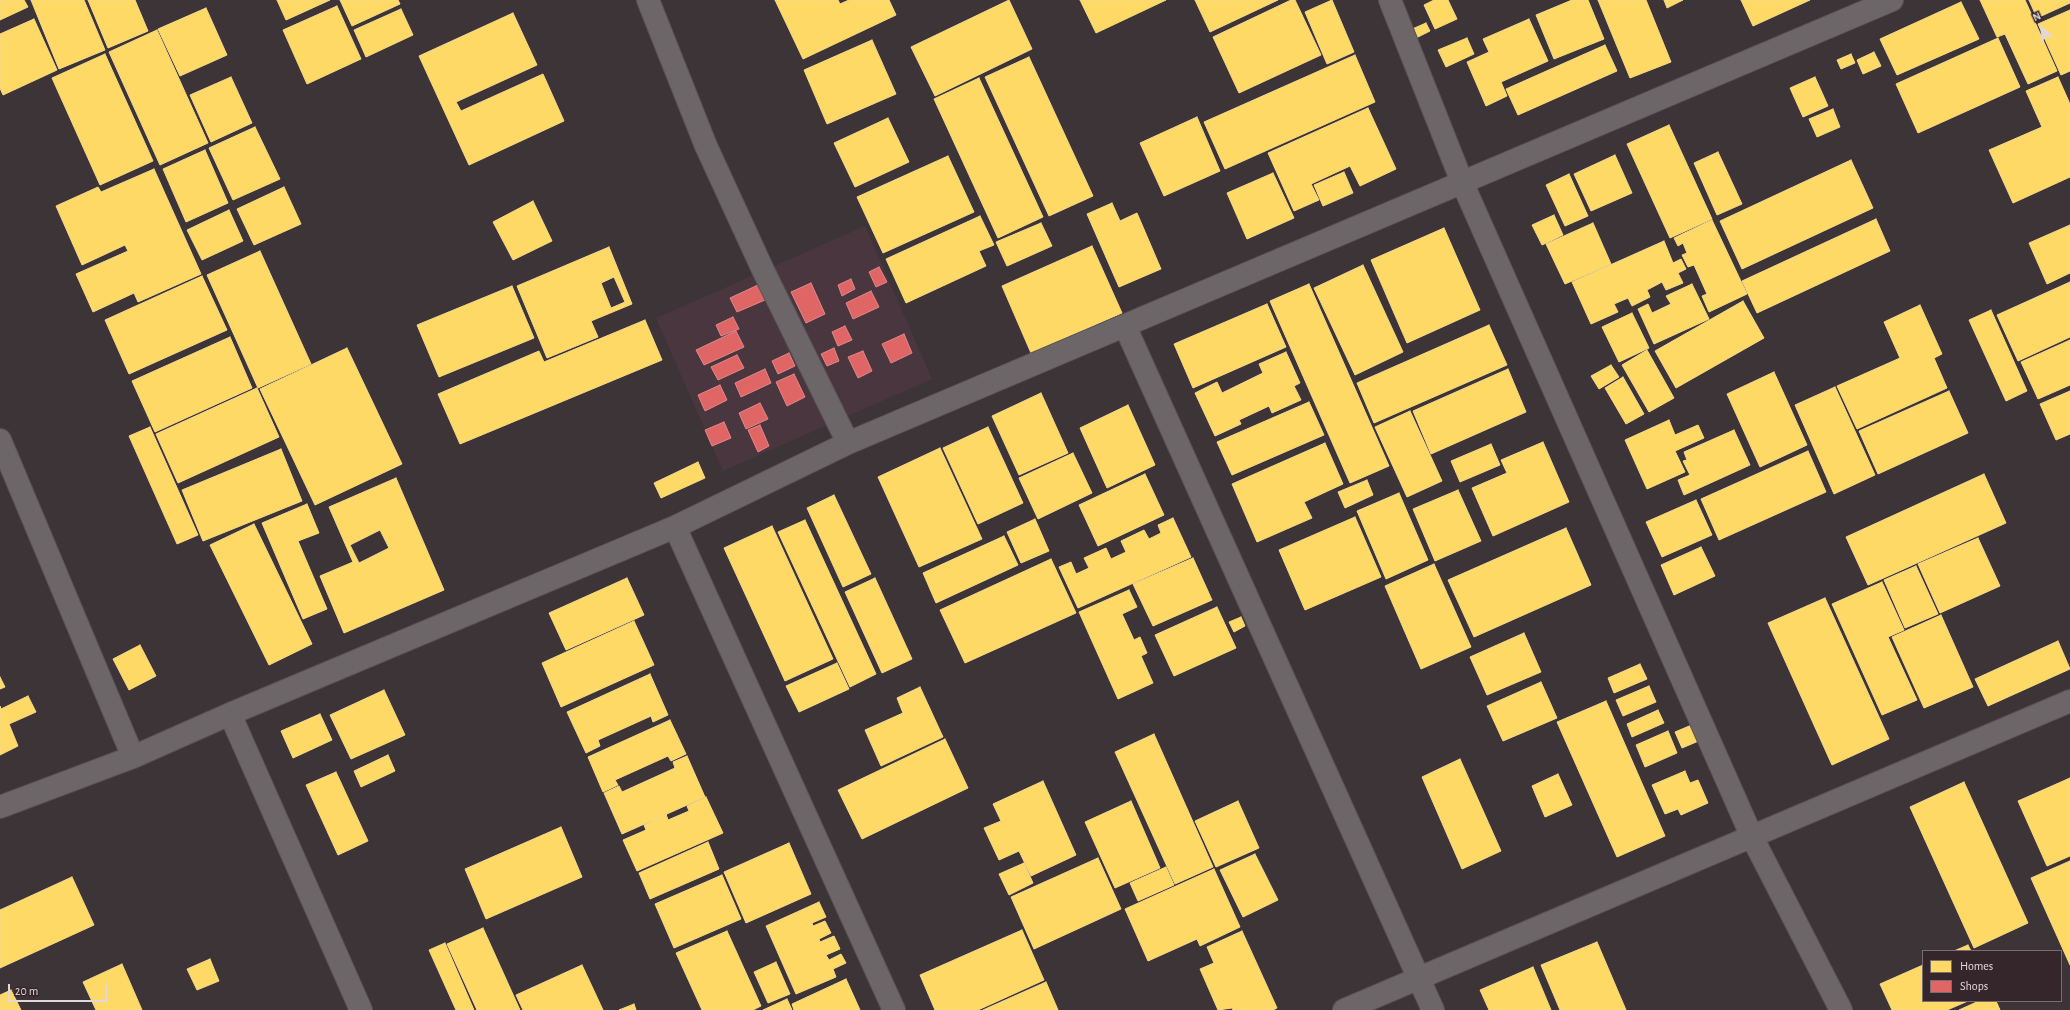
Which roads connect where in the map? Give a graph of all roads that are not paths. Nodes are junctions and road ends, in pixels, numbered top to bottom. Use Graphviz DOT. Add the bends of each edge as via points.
graph roads {
  1 [pos="648,0"];
  2 [pos="1390,0"];
  3 [pos="1892,0"];
  4 [pos="1462,182"];
  5 [pos="1125,326"];
  6 [pos="0,440"];
  7 [pos="848,443"];
  8 [pos="675,527"];
  9 [pos="2070,701"];
  10 [pos="230,714"];
  11 [pos="133,757"];
  12 [pos="0,807"];
  13 [pos="1752,837"];
  14 [pos="1419,978"];
  15 [pos="361,1010"];
  16 [pos="894,1010"];
  17 [pos="1344,1010"];
  18 [pos="1433,1010"];
  19 [pos="1840,1010"];
  1 -- 7 [label="street" via="706,146"];
  2 -- 4 [label="street"];
  3 -- 4 [label="street"];
  4 -- 5 [label="street"];
  4 -- 13 [label="street"];
  5 -- 7 [label="street"];
  5 -- 14 [label="street"];
  6 -- 11 [label="street"];
  7 -- 8 [label="street"];
  8 -- 10 [label="street"];
  8 -- 16 [label="street"];
  9 -- 13 [label="street"];
  10 -- 11 [label="street"];
  10 -- 15 [label="street"];
  11 -- 12 [label="street"];
  13 -- 14 [label="street"];
  13 -- 19 [label="street"];
  14 -- 17 [label="street"];
  14 -- 18 [label="street"];
}
